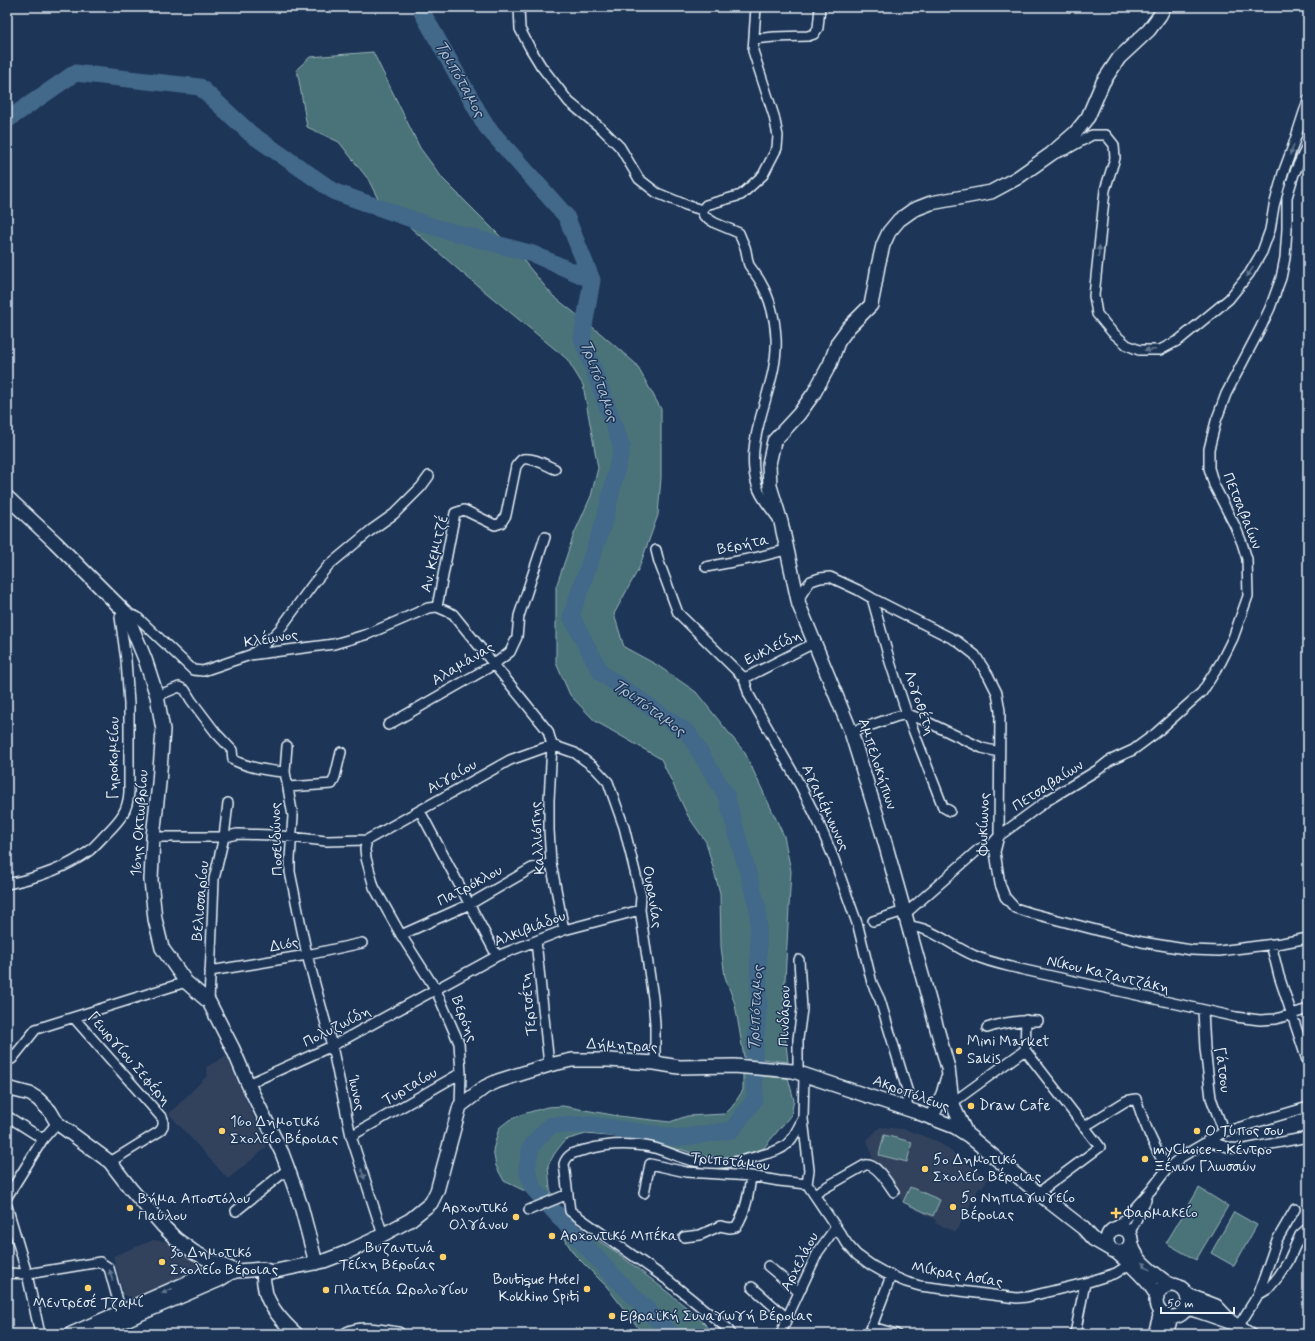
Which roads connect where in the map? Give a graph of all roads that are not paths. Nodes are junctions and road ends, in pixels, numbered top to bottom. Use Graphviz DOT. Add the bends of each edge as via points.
graph roads {
  1 [pos="519,7"];
  2 [pos="756,7"];
  3 [pos="820,7"];
  4 [pos="1164,7"];
  5 [pos="754,39"];
  6 [pos="1308,100"];
  7 [pos="1308,144"];
  8 [pos="1045,158"];
  9 [pos="702,210"];
  10 [pos="555,469"];
  11 [pos="429,476"];
  12 [pos="7,498"];
  13 [pos="781,522"];
  14 [pos="545,537"];
  15 [pos="656,550"];
  16 [pos="786,550"];
  17 [pos="706,567"];
  18 [pos="872,598"];
  19 [pos="799,605"];
  20 [pos="437,607"];
  21 [pos="126,613"];
  22 [pos="814,643"];
  23 [pos="250,655"];
  24 [pos="494,664"];
  25 [pos="744,678"];
  26 [pos="157,696"];
  27 [pos="907,714"];
  28 [pos="388,725"];
  29 [pos="851,732"];
  30 [pos="552,745"];
  31 [pos="287,746"];
  32 [pos="341,752"];
  33 [pos="999,752"];
  34 [pos="285,772"];
  35 [pos="288,787"];
  36 [pos="228,803"];
  37 [pos="420,810"];
  38 [pos="950,811"];
  39 [pos="999,836"];
  40 [pos="153,837"];
  41 [pos="224,837"];
  42 [pos="291,837"];
  43 [pos="367,840"];
  44 [pos="551,863"];
  45 [pos="7,884"];
  46 [pos="470,904"];
  47 [pos="640,910"];
  48 [pos="906,917"];
  49 [pos="873,921"];
  50 [pos="564,930"];
  51 [pos="401,935"];
  52 [pos="1308,938"];
  53 [pos="536,941"];
  54 [pos="362,943"];
  55 [pos="1270,944"];
  56 [pos="307,955"];
  57 [pos="497,956"];
  58 [pos="799,960"];
  59 [pos="210,972"];
  60 [pos="186,982"];
  61 [pos="436,990"];
  62 [pos="209,1002"];
  63 [pos="1308,1009"];
  64 [pos="1203,1010"];
  65 [pos="1292,1014"];
  66 [pos="74,1018"];
  67 [pos="1026,1020"];
  68 [pos="1038,1020"];
  69 [pos="987,1028"];
  70 [pos="332,1046"];
  71 [pos="1025,1050"];
  72 [pos="12,1059"];
  73 [pos="655,1063"];
  74 [pos="1308,1063"];
  75 [pos="549,1065"];
  76 [pos="948,1070"];
  77 [pos="462,1073"];
  78 [pos="798,1073"];
  79 [pos="248,1084"];
  80 [pos="7,1088"];
  81 [pos="952,1101"];
  82 [pos="460,1106"];
  83 [pos="937,1106"];
  84 [pos="1307,1109"];
  85 [pos="910,1110"];
  86 [pos="7,1116"];
  87 [pos="803,1119"];
  88 [pos="936,1120"];
  89 [pos="57,1123"];
  90 [pos="1084,1127"];
  91 [pos="1224,1132"];
  92 [pos="966,1133"];
  93 [pos="351,1136"];
  94 [pos="1308,1137"];
  95 [pos="43,1139"];
  96 [pos="1207,1142"];
  97 [pos="110,1162"];
  98 [pos="288,1169"];
  99 [pos="1167,1169"];
  100 [pos="751,1176"];
  101 [pos="807,1184"];
  102 [pos="1151,1190"];
  103 [pos="894,1192"];
  104 [pos="644,1193"];
  105 [pos="1038,1193"];
  106 [pos="568,1194"];
  107 [pos="814,1194"];
  108 [pos="7,1197"];
  109 [pos="7,1206"];
  110 [pos="1295,1209"];
  111 [pos="529,1210"];
  112 [pos="236,1211"];
  113 [pos="836,1227"];
  114 [pos="1083,1228"];
  115 [pos="1308,1228"];
  116 [pos="1113,1229"];
  117 [pos="1131,1237"];
  118 [pos="378,1238"];
  119 [pos="684,1238"];
  120 [pos="1113,1251"];
  121 [pos="316,1259"];
  122 [pos="1130,1264"];
  123 [pos="768,1266"];
  124 [pos="262,1269"];
  125 [pos="233,1272"];
  126 [pos="7,1273"];
  127 [pos="27,1274"];
  128 [pos="891,1276"];
  129 [pos="1085,1283"];
  130 [pos="1172,1285"];
  131 [pos="752,1287"];
  132 [pos="799,1292"];
  133 [pos="1186,1293"];
  134 [pos="1258,1295"];
  135 [pos="1158,1304"];
  136 [pos="1185,1310"];
  137 [pos="121,1312"];
  138 [pos="1174,1317"];
  139 [pos="787,1318"];
  140 [pos="1240,1328"];
  141 [pos="871,1330"];
  142 [pos="40,1334"];
  143 [pos="71,1334"];
  144 [pos="93,1334"];
  145 [pos="296,1334"];
  146 [pos="347,1334"];
  147 [pos="398,1334"];
  148 [pos="731,1334"];
  149 [pos="781,1334"];
  150 [pos="896,1334"];
  151 [pos="1075,1334"];
  152 [pos="1155,1334"];
  153 [pos="1165,1334"];
  1 -- 9 [label="street" via="520,29 530,48 569,102 620,147 639,179 657,193"];
  2 -- 5 [label="street"];
  3 -- 5 [label="street" via="818,28 814,34"];
  4 -- 8 [label="street" via="1149,30 1119,58 1103,82 1088,117 1075,133"];
  5 -- 9 [label="street" via="753,51 774,116 778,136 777,148 763,175 741,195 706,205"];
  6 -- 8 [label="street, one-way" via="1283,174 1270,230 1262,252 1249,274 1229,299 1179,340 1160,350 1139,350 1127,345 1097,314 1094,296 1105,190 1115,158 1114,145 1106,135 1092,135"];
  7 -- 39 [label="street, Πετσαβαίων" via="1287,197 1285,258 1281,278 1267,315 1226,394 1209,449 1209,468 1214,485 1235,526 1247,559 1248,596 1233,638 1202,692 1156,733 1133,750 1109,761 1048,800"];
  8 -- 13 [label="street, Αμπελοκήπων" via="1017,178 991,192 931,203 913,210 899,220 889,232 883,245 871,305 838,342 830,364 814,393 774,441 769,464 770,486"];
  9 -- 13 [label="street" via="704,216 715,223 739,233 749,264 771,302 777,339 775,362 754,445 754,474 762,496"];
  10 -- 20 [label="street, Αν. Κεμιτζέ" via="535,460 521,460 516,466 507,511 501,523 495,525 464,510 455,514"];
  11 -- 23 [label="street" via="394,514 328,566 280,628"];
  12 -- 21 [label="street, 16ης Οκτωβρίου"];
  13 -- 16 [label="street, Αμπελοκήπων"];
  14 -- 24 [label="street, Αλαμάνας" via="519,616 514,645 510,652"];
  15 -- 25 [label="street, Αγαμέμνωνος" via="679,615"];
  16 -- 17 [label="street, Βερήτα"];
  16 -- 19 [label="street, Αμπελοκήπων"];
  18 -- 19 [label="street, Φωκίωνος" via="830,577 811,581 801,595"];
  18 -- 27 [label="street, Λογοθέτη"];
  18 -- 33 [label="street, Φωκίωνος" via="957,641 975,655 997,693 1000,711"];
  19 -- 22 [label="street, Αμπελοκήπων"];
  20 -- 23 [label="street, Κλέωνος" via="428,608 368,634 334,644"];
  20 -- 24 [label="street" via="453,614"];
  21 -- 23 [label="street, Κλέωνος" via="137,617 193,670 203,671"];
  21 -- 26 [label="street, 16ης Οκτωβρίου"];
  21 -- 45 [label="street, Γηροκομείου" via="120,617 129,704 129,792 125,812 90,850 69,864 26,880"];
  22 -- 25 [label="street, Ευκλείδη"];
  22 -- 29 [label="street, Αμπελοκήπων"];
  24 -- 28 [label="street, Αλαμάνας"];
  24 -- 30 [label="street" via="548,731"];
  25 -- 85 [label="street, Αγαμέμνωνος" via="749,695 802,787 834,859 858,926 872,983 880,1000 907,1089"];
  26 -- 34 [label="street" via="179,687 185,690 216,733 232,750 233,760 242,765"];
  26 -- 40 [label="street, 16ης Οκτωβρίου" via="163,730"];
  27 -- 29 [label="street"];
  27 -- 33 [label="street" via="982,748"];
  27 -- 38 [label="street, Λογοθέτη" via="943,807"];
  29 -- 48 [label="street, Αμπελοκήπων"];
  30 -- 37 [label="street, Αιγαίου" via="510,760"];
  30 -- 44 [label="street, Καλλιόπης" via="549,807"];
  30 -- 47 [label="street, Ουρανίας" via="575,753 594,767 608,782 624,827 641,896"];
  31 -- 34 [label="street, Ποσειδώνος"];
  32 -- 35 [label="street" via="332,784"];
  33 -- 39 [label="street, Φωκίωνος"];
  34 -- 35 [label="street, Ποσειδώνος"];
  35 -- 42 [label="street, Ποσειδώνος" via="293,816"];
  36 -- 41 [label="street, Βελισσαρίου"];
  37 -- 43 [label="street, Αιγαίου"];
  37 -- 46 [label="street"];
  39 -- 48 [label="street, Πετσαβαίων" via="992,844 979,849"];
  39 -- 55 [label="street, Φωκίωνος" via="995,852 1000,884 1005,897 1015,908 1173,948 1219,951"];
  40 -- 41 [label="street"];
  40 -- 60 [label="street, 16ης Οκτωβρίου" via="151,880 158,934 162,948"];
  41 -- 42 [label="street" via="237,834"];
  41 -- 59 [label="street, Βελισσαρίου" via="214,879"];
  42 -- 43 [label="street" via="326,841"];
  42 -- 56 [label="street, Ποσειδώνος" via="290,872"];
  43 -- 51 [label="street, Βερόης" via="366,858 374,887"];
  44 -- 46 [label="street, Πατρόκλου" via="532,868"];
  44 -- 50 [label="street, Καλλιόπης"];
  46 -- 51 [label="street, Πατρόκλου"];
  46 -- 57 [label="street"];
  47 -- 50 [label="street, Αλκιβιάδου"];
  47 -- 73 [label="street, Ουρανίας" via="653,998"];
  48 -- 49 [label="street"];
  48 -- 64 [label="street, Νίκου Καζαντζάκη" via="972,955 991,962"];
  48 -- 76 [label="street, Αμπελοκήπων"];
  50 -- 53 [label="street, Αλκιβιάδου"];
  51 -- 61 [label="street, Βερόης"];
  52 -- 55 [label="street, Φωκίωνος"];
  53 -- 57 [label="street, Αλκιβιάδου"];
  53 -- 75 [label="street, Τερτσέτη"];
  54 -- 56 [label="street, Διός"];
  55 -- 65 [label="street"];
  56 -- 59 [label="street, Διός"];
  56 -- 70 [label="street, Ίωνος"];
  57 -- 61 [label="street, Αλκιβιάδου"];
  58 -- 78 [label="street, Πινδάρου" via="802,1009 798,1039"];
  59 -- 62 [label="street, Βελισσαρίου"];
  60 -- 62 [label="street, 16ης Οκτωβρίου"];
  60 -- 66 [label="street"];
  61 -- 70 [label="street, Πολυζωίδη"];
  61 -- 77 [label="street, Βερόης" via="459,1043"];
  62 -- 79 [label="street, 16ης Οκτωβρίου"];
  63 -- 65 [label="street, Νίκου Καζαντζάκη"];
  64 -- 65 [label="street, Νίκου Καζαντζάκη" via="1260,1020"];
  64 -- 91 [label="street, Γάτσου" via="1211,1098"];
  65 -- 74 [label="street"];
  66 -- 72 [label="street" via="36,1029"];
  66 -- 97 [label="street, Γεωργίου Σεφέρη" via="163,1120 160,1131"];
  67 -- 68 [label="street"];
  67 -- 69 [label="street" via="1001,1023"];
  67 -- 71 [label="street"];
  70 -- 79 [label="street, Πολυζωίδη"];
  70 -- 93 [label="street, Ίωνος"];
  71 -- 81 [label="street"];
  71 -- 90 [label="street"];
  73 -- 75 [label="street, Δήμητρας" via="572,1060"];
  73 -- 78 [label="street, Δήμητρας" via="679,1067 734,1066"];
  75 -- 82 [label="street, Δήμητρας" via="492,1084"];
  76 -- 81 [label="street, Αμπελοκήπων"];
  76 -- 83 [label="street" via="945,1088"];
  77 -- 82 [label="street, Βερόης"];
  77 -- 93 [label="street, Τυρταίου"];
  78 -- 85 [label="street, Ακροπόλεως"];
  78 -- 87 [label="street"];
  79 -- 98 [label="street, 16ης Οκτωβρίου"];
  80 -- 89 [label="street" via="30,1094 38,1099"];
  81 -- 88 [label="street" via="948,1111"];
  81 -- 92 [label="street, Αμπελοκήπων"];
  82 -- 118 [label="street, Βερόης" via="437,1191 430,1203 410,1220"];
  83 -- 85 [label="street" via="929,1110"];
  83 -- 88 [label="street"];
  84 -- 91 [label="street"];
  85 -- 88 [label="street, Ακροπόλεως"];
  86 -- 95 [label="street"];
  87 -- 101 [label="street"];
  87 -- 106 [label="street, Τριποτάμου" via="792,1139 781,1149 732,1163 694,1161 646,1146 625,1144 609,1144 581,1151 568,1156 564,1164"];
  88 -- 92 [label="street, Ακροπόλεως"];
  89 -- 95 [label="street"];
  89 -- 97 [label="street"];
  90 -- 99 [label="street" via="1126,1101 1136,1099 1155,1149"];
  90 -- 105 [label="street" via="1100,1147"];
  91 -- 96 [label="street"];
  92 -- 105 [label="street, Ακροπόλεως"];
  93 -- 118 [label="street, Ίωνος, one-way"];
  94 -- 96 [label="street" via="1245,1149"];
  95 -- 108 [label="street"];
  96 -- 99 [label="street" via="1181,1157"];
  97 -- 125 [label="street" via="162,1226 176,1239 194,1252"];
  98 -- 112 [label="street"];
  98 -- 121 [label="street, 16ης Οκτωβρίου"];
  99 -- 102 [label="street"];
  100 -- 101 [label="street, Τριποτάμου"];
  100 -- 104 [label="street, Τριποτάμου" via="686,1172 650,1164"];
  100 -- 119 [label="street" via="748,1199 736,1227 720,1226 700,1235"];
  101 -- 107 [label="street, Μίκρας Ασίας"];
  102 -- 116 [label="street"];
  102 -- 117 [label="street" via="1131,1230"];
  103 -- 107 [label="street" via="876,1169 868,1164"];
  105 -- 114 [label="street, Ακροπόλεως"];
  106 -- 111 [label="street"];
  106 -- 148 [label="street, Τριποτάμου" via="570,1211 669,1281"];
  107 -- 113 [label="street, Μίκρας Ασίας"];
  109 -- 127 [label="street"];
  110 -- 134 [label="street" via="1277,1240"];
  113 -- 128 [label="street, Μίκρας Ασίας" via="857,1254 878,1270"];
  113 -- 132 [label="street, Αρχελάου" via="818,1252"];
  114 -- 116 [label="street"];
  114 -- 120 [label="street, Ακροπόλεως" via="1093,1239"];
  115 -- 134 [label="street" via="1300,1235 1278,1277 1268,1289"];
  116 -- 117 [label="street" via="1122,1227"];
  116 -- 120 [label="street" via="1106,1239"];
  117 -- 120 [label="street" via="1131,1243 1126,1250"];
  130 -- 117 [label="street, one-way" via="1141,1262"];
  118 -- 121 [label="street, Βερόης" via="345,1253"];
  120 -- 122 [label="street, Ακροπόλεως"];
  121 -- 124 [label="street, Βερόης" via="269,1264"];
  122 -- 129 [label="street, Μίκρας Ασίας" via="1116,1273"];
  122 -- 135 [label="street, Ακροπόλεως" via="1155,1293"];
  123 -- 132 [label="street"];
  124 -- 125 [label="street, Βερόης"];
  124 -- 145 [label="street" via="266,1295 286,1325"];
  125 -- 137 [label="street, Βερόης, one-way" via="216,1270"];
  125 -- 144 [label="street"];
  126 -- 127 [label="street"];
  137 -- 127 [label="street, one-way" via="109,1268 105,1264 100,1262"];
  127 -- 142 [label="street"];
  128 -- 129 [label="street, Μίκρας Ασίας" via="920,1286 1012,1298 1027,1297"];
  128 -- 141 [label="street"];
  129 -- 151 [label="street"];
  130 -- 133 [label="street" via="1180,1287"];
  130 -- 135 [label="street" via="1162,1289"];
  131 -- 139 [label="street"];
  132 -- 139 [label="street, Αρχελάου"];
  133 -- 136 [label="street" via="1188,1302"];
  133 -- 140 [label="street" via="1216,1306"];
  134 -- 140 [label="street"];
  135 -- 138 [label="street" via="1166,1316"];
  135 -- 152 [label="street" via="1160,1316"];
  136 -- 138 [label="street"];
  136 -- 140 [label="street" via="1198,1311"];
  137 -- 143 [label="street, Βερόης"];
  138 -- 153 [label="street"];
  139 -- 149 [label="street, Αρχελάου"];
  141 -- 150 [label="street"];
  146 -- 147 [label="street" via="369,1330"];
}
